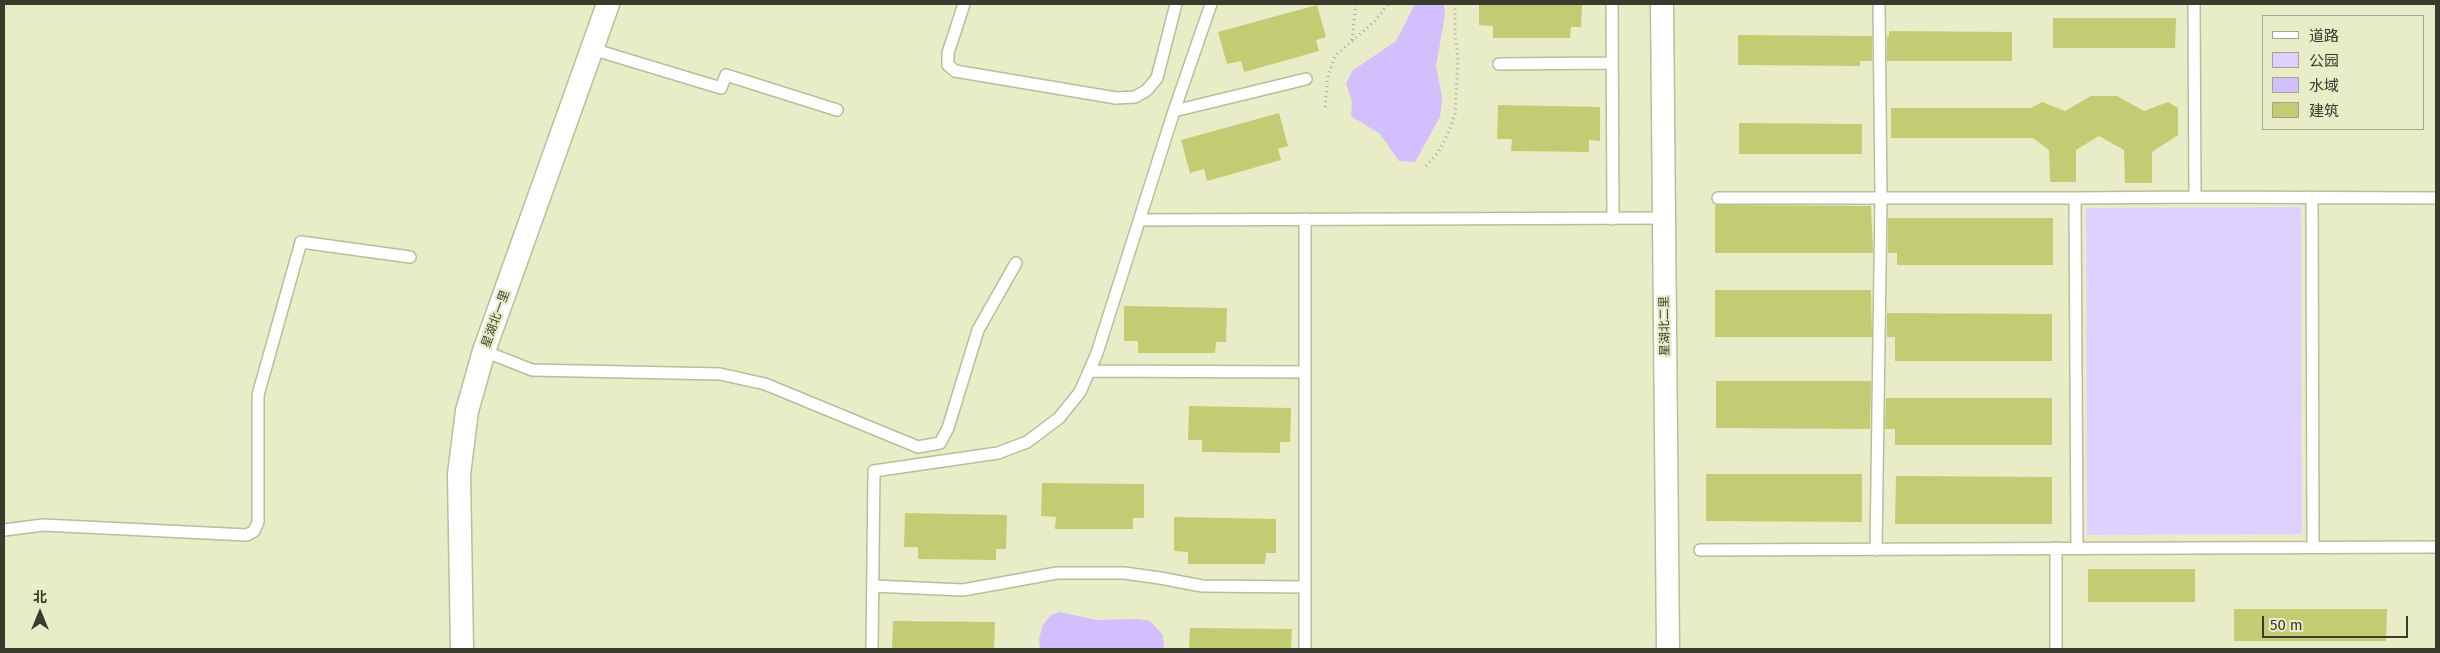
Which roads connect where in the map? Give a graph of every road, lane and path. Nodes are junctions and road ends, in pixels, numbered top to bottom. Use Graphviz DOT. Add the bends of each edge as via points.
graph roads {
  1 [pos="608,4"];
  2 [pos="964,4"];
  3 [pos="1176,4"];
  4 [pos="1211,4"];
  5 [pos="1356,4"];
  6 [pos="1388,4"];
  7 [pos="1455,4"];
  8 [pos="1612,4"];
  9 [pos="1662,4"];
  10 [pos="1879,4"];
  11 [pos="2194,4"];
  12 [pos="1352,40"];
  13 [pos="592,49"];
  14 [pos="1612,63"];
  15 [pos="1499,64"];
  16 [pos="1306,79"];
  17 [pos="1325,107"];
  18 [pos="837,110"];
  19 [pos="1174,111"];
  20 [pos="1426,166"];
  21 [pos="2195,197"];
  22 [pos="2312,197"];
  23 [pos="1718,198"];
  24 [pos="1881,198"];
  25 [pos="2075,198"];
  26 [pos="2436,198"];
  27 [pos="1664,218"];
  28 [pos="1305,219"];
  29 [pos="1613,219"];
  30 [pos="1141,220"];
  31 [pos="410,257"];
  32 [pos="1016,263"];
  33 [pos="484,351"];
  34 [pos="1089,371"];
  35 [pos="1305,372"];
  36 [pos="4,530"];
  37 [pos="2313,547"];
  38 [pos="2436,547"];
  39 [pos="2056,548"];
  40 [pos="2077,548"];
  41 [pos="1700,550"];
  42 [pos="1876,550"];
  43 [pos="873,586"];
  44 [pos="1305,587"];
  45 [pos="462,649"];
  46 [pos="872,649"];
  47 [pos="1305,649"];
  48 [pos="1668,649"];
  49 [pos="2056,649"];
  1 -- 13 [label="street, 星湖北一里"];
  2 -- 3 [label="lane" via="948,53 948,65 955,72 1116,98 1135,97 1148,90 1157,78"];
  4 -- 19 [label="lane"];
  5 -- 12 [label="path"];
  6 -- 12 [label="path" via="1376,20"];
  7 -- 20 [label="path" via="1458,91 1454,114 1439,151"];
  8 -- 14 [label="lane"];
  9 -- 27 [label="street, 星湖北二里"];
  10 -- 24 [label="lane"];
  11 -- 21 [label="lane"];
  12 -- 17 [label="path" via="1336,56 1328,76"];
  13 -- 18 [label="lane" via="721,88 726,75"];
  13 -- 33 [label="street, 星湖北一里"];
  14 -- 15 [label="lane"];
  14 -- 29 [label="lane"];
  16 -- 19 [label="lane"];
  19 -- 30 [label="lane"];
  21 -- 22 [label="lane"];
  21 -- 25 [label="lane"];
  22 -- 26 [label="lane"];
  22 -- 37 [label="lane"];
  23 -- 24 [label="lane"];
  24 -- 25 [label="lane"];
  24 -- 42 [label="lane"];
  25 -- 40 [label="lane"];
  27 -- 29 [label="lane"];
  27 -- 48 [label="street, 星湖北二里"];
  28 -- 29 [label="lane"];
  28 -- 30 [label="lane"];
  28 -- 35 [label="lane"];
  30 -- 34 [label="lane"];
  31 -- 36 [label="lane" via="301,242 258,395 258,522 254,531 247,535 43,525"];
  32 -- 33 [label="lane" via="978,330 948,428 940,443 918,447 765,384 720,374 532,370"];
  33 -- 45 [label="street, 星湖北一里" via="467,412 459,474"];
  34 -- 35 [label="lane"];
  34 -- 43 [label="lane" via="1080,392 1059,418 1027,442 998,453 874,471"];
  35 -- 44 [label="lane"];
  37 -- 38 [label="lane"];
  37 -- 40 [label="lane"];
  39 -- 40 [label="lane"];
  39 -- 42 [label="lane"];
  39 -- 49 [label="lane"];
  41 -- 42 [label="lane"];
  43 -- 44 [label="lane" via="963,590 1057,573 1124,573 1202,586"];
  43 -- 46 [label="lane"];
  44 -- 47 [label="lane"];
}
